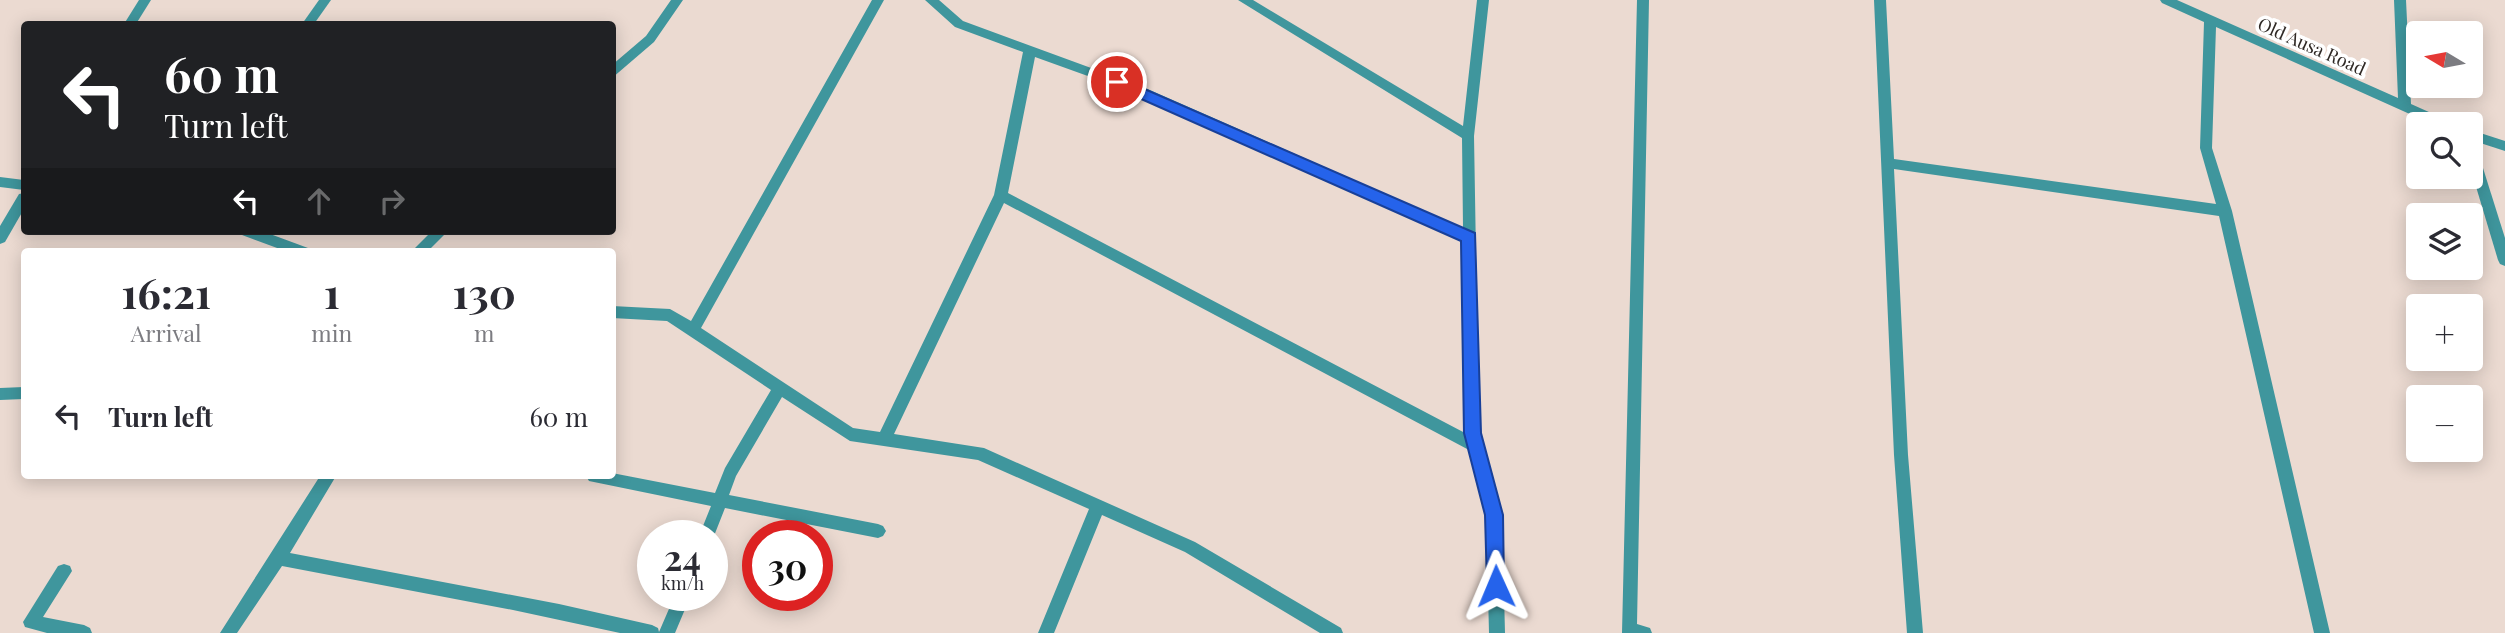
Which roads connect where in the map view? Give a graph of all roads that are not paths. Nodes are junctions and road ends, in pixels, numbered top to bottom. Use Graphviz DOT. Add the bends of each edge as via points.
graph roads {
  1 [pos="145,0"];
  2 [pos="325,0"];
  3 [pos="677,0"];
  4 [pos="878,0"];
  5 [pos="931,0"];
  6 [pos="1244,0"];
  7 [pos="1483,0"];
  8 [pos="1643,0"];
  9 [pos="1880,0"];
  10 [pos="2166,0"];
  11 [pos="2400,0"];
  12 [pos="2210,19"];
  13 [pos="132,21"];
  14 [pos="310,21"];
  15 [pos="1030,50"];
  16 [pos="616,69"];
  17 [pos="2405,107"];
  18 [pos="2416,112"];
  19 [pos="1468,136"];
  20 [pos="2483,139"];
  21 [pos="2505,146"];
  22 [pos="1887,163"];
  23 [pos="0,182"];
  24 [pos="21,185"];
  25 [pos="2483,188"];
  26 [pos="1001,195"];
  27 [pos="21,203"];
  28 [pos="2225,211"];
  29 [pos="258,235"];
  30 [pos="437,235"];
  31 [pos="1469,237"];
  32 [pos="0,238"];
  33 [pos="292,248"];
  34 [pos="422,248"];
  35 [pos="2505,260"];
  36 [pos="616,312"];
  37 [pos="694,328"];
  38 [pos="780,388"];
  39 [pos="21,393"];
  40 [pos="0,394"];
  41 [pos="884,437"];
  42 [pos="1475,446"];
  43 [pos="326,479"];
  44 [pos="611,479"];
  45 [pos="721,499"];
  46 [pos="1097,508"];
  47 [pos="713,520"];
  48 [pos="878,531"];
  49 [pos="278,558"];
  50 [pos="64,571"];
  51 [pos="676,611"];
  52 [pos="1634,632"];
  53 [pos="84,633"];
  54 [pos="228,633"];
  55 [pos="652,633"];
  56 [pos="667,633"];
  57 [pos="1046,633"];
  58 [pos="1335,633"];
  59 [pos="1497,633"];
  60 [pos="1915,633"];
  61 [pos="2322,633"];
  1 -- 13 [label="street"];
  2 -- 14 [label="street"];
  3 -- 16 [label="street" via="650,39"];
  4 -- 37 [label="street"];
  5 -- 15 [label="street" via="959,24"];
  6 -- 19 [label="street"];
  7 -- 19 [label="street"];
  8 -- 52 [label="street"];
  9 -- 22 [label="street"];
  10 -- 12 [label="street, Old Ausa Road"];
  11 -- 17 [label="street"];
  12 -- 17 [label="street, Old Ausa Road"];
  12 -- 28 [label="street" via="2206,148"];
  15 -- 26 [label="street"];
  15 -- 31 [label="street" via="1139,90"];
  17 -- 18 [label="street, Old Ausa Road"];
  19 -- 31 [label="street"];
  20 -- 21 [label="street"];
  22 -- 28 [label="street"];
  22 -- 60 [label="street"];
  23 -- 24 [label="street"];
  25 -- 35 [label="street"];
  26 -- 41 [label="street"];
  26 -- 42 [label="street"];
  27 -- 32 [label="street"];
  28 -- 61 [label="street"];
  29 -- 33 [label="street"];
  30 -- 34 [label="street"];
  31 -- 42 [label="street"];
  36 -- 37 [label="street" via="670,315"];
  37 -- 38 [label="street"];
  38 -- 41 [label="street" via="850,434"];
  38 -- 45 [label="street" via="730,473"];
  39 -- 40 [label="street"];
  41 -- 46 [label="street" via="979,453"];
  42 -- 59 [label="street" via="1494,515"];
  43 -- 49 [label="street"];
  44 -- 45 [label="street"];
  45 -- 47 [label="street"];
  45 -- 48 [label="street"];
  46 -- 57 [label="street"];
  46 -- 58 [label="street" via="1189,547"];
  49 -- 54 [label="street"];
  49 -- 55 [label="street" via="581,614"];
  50 -- 53 [label="street" via="31,622"];
  51 -- 56 [label="street"];
}
